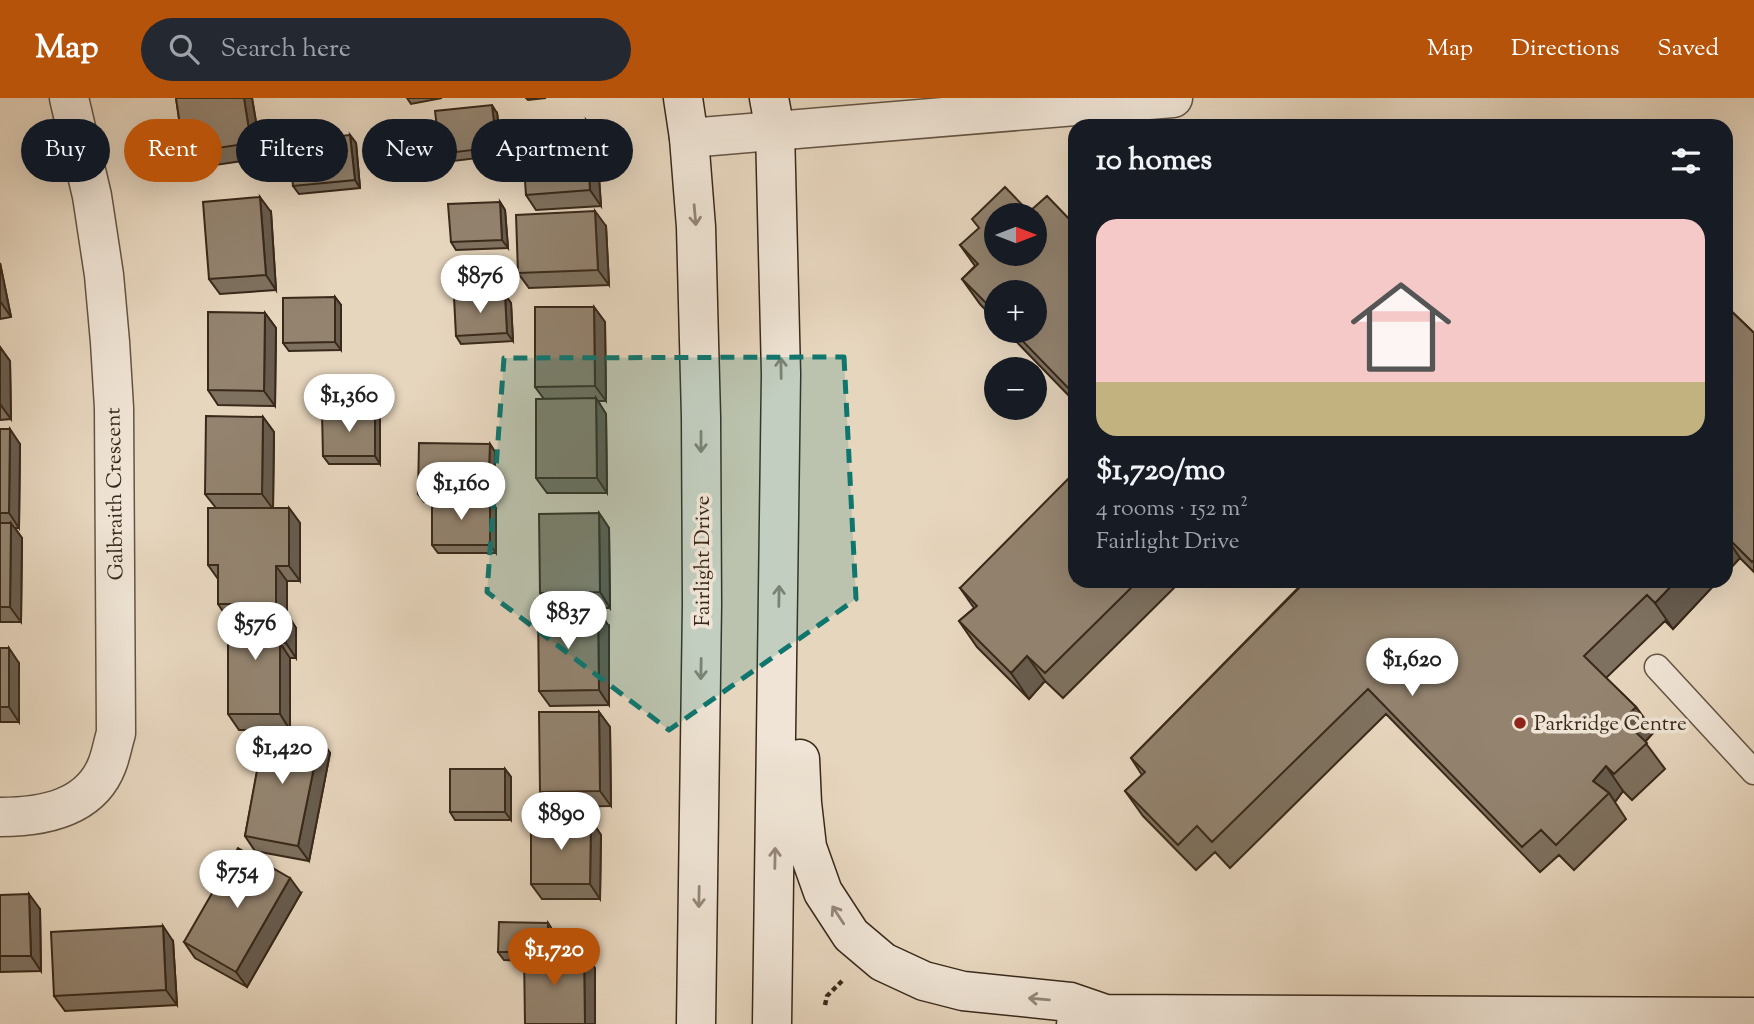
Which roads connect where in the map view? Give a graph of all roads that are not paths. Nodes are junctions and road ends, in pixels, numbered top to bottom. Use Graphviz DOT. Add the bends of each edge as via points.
graph roads {
  1 [pos="69,98"];
  2 [pos="683,98"];
  3 [pos="1173,98"];
  4 [pos="772,114"];
  5 [pos="689,138"];
  6 [pos="778,664"];
  7 [pos="1657,667"];
  8 [pos="1754,772"];
  9 [pos="0,817"];
  10 [pos="1754,1017"];
  11 [pos="1090,1019"];
  12 [pos="1341,1020"];
  13 [pos="696,1024"];
  14 [pos="772,1024"];
  1 -- 9 [label="main road, Galbraith Crescent" via="92,197 110,342 116,733 107,766 89,793 61,810"];
  2 -- 5 [label="main road, Fairlight Drive"];
  3 -- 4 [label="main road"];
  4 -- 5 [label="main road"];
  6 -- 4 [label="main road, one-way" via="781,374"];
  5 -- 13 [label="main road, Fairlight Drive, one-way" via="701,417"];
  11 -- 6 [label="main road, one-way" via="1070,1002 963,991 924,981 883,962 851,935 823,892 807,847 800,752"];
  14 -- 6 [label="main road, one-way"];
  7 -- 8 [label="lane"];
  10 -- 12 [label="main road"];
  11 -- 12 [label="main road"];
}
